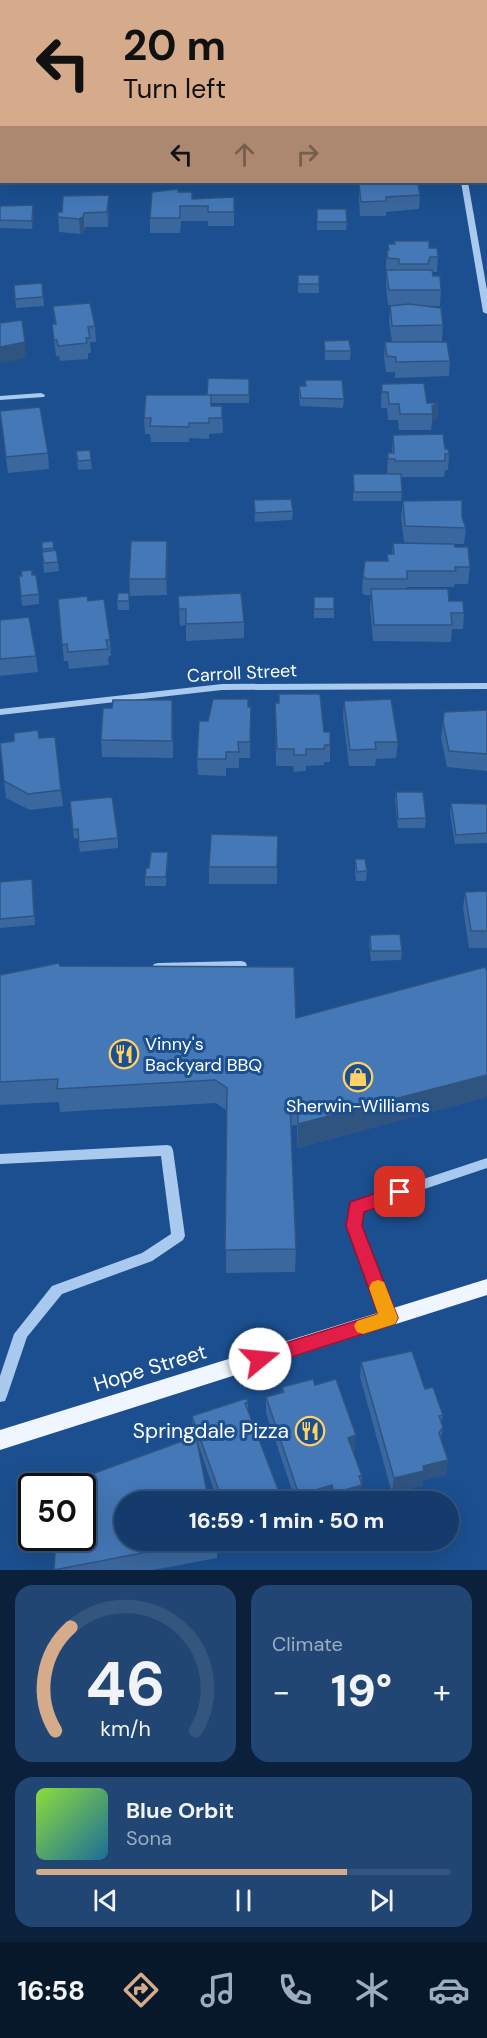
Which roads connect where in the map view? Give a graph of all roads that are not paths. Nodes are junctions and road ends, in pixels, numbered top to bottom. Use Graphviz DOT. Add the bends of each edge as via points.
graph roads {
  1 [pos="464,183"];
  2 [pos="485,290"];
  3 [pos="487,312"];
  4 [pos="41,395"];
  5 [pos="0,398"];
  6 [pos="487,686"];
  7 [pos="0,712"];
  8 [pos="241,965"];
  9 [pos="146,967"];
  10 [pos="0,1160"];
  11 [pos="487,1163"];
  12 [pos="487,1287"];
  13 [pos="389,1318"];
  14 [pos="0,1396"];
  15 [pos="0,1440"];
  1 -- 2 [label="street"];
  2 -- 3 [label="street"];
  4 -- 5 [label="street"];
  6 -- 7 [label="street, Carroll Street" via="222,687"];
  8 -- 9 [label="street"];
  10 -- 14 [label="street" via="167,1150 178,1236 147,1257 57,1290 21,1334"];
  11 -- 13 [label="street" via="356,1207 354,1226"];
  12 -- 13 [label="main road, Hope Street"];
  13 -- 15 [label="main road, Hope Street"];
}
